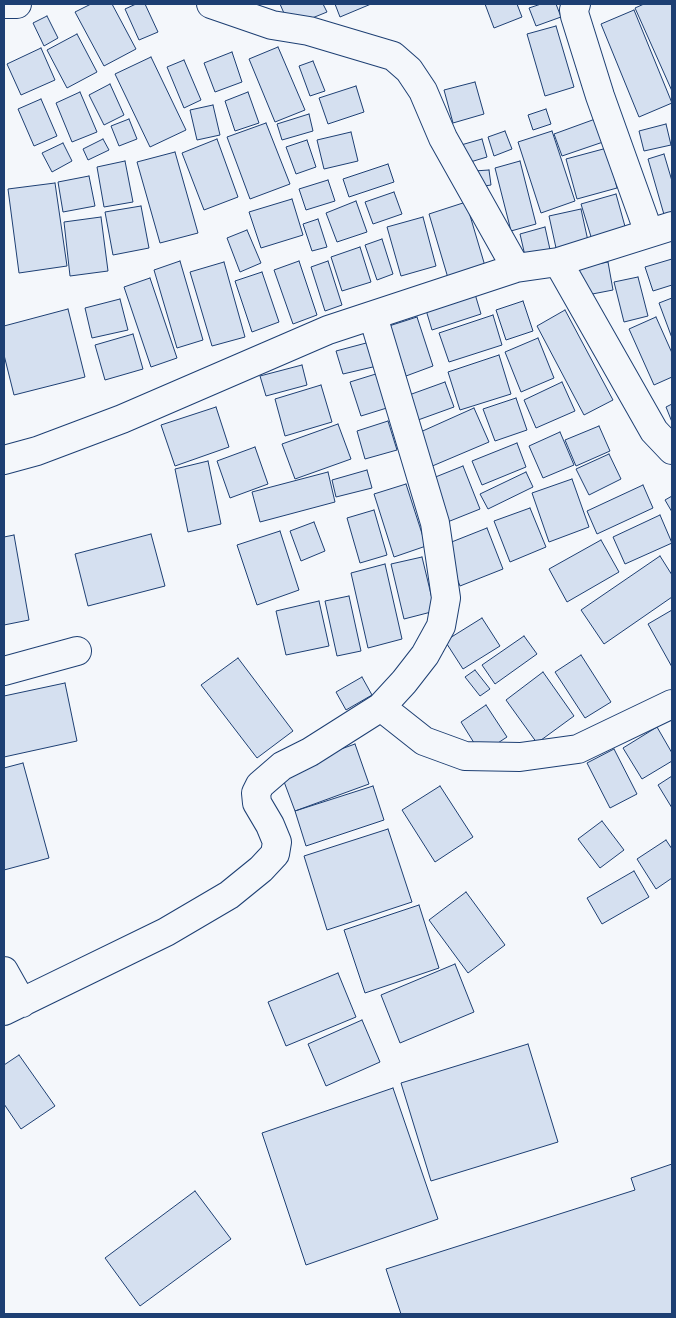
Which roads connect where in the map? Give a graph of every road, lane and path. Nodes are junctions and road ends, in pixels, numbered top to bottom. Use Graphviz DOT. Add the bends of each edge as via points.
graph roads {
  1 [pos="4,4"];
  2 [pos="17,4"];
  3 [pos="211,4"];
  4 [pos="576,4"];
  5 [pos="661,230"];
  6 [pos="558,262"];
  7 [pos="516,268"];
  8 [pos="373,316"];
  9 [pos="672,450"];
  10 [pos="4,460"];
  11 [pos="77,651"];
  12 [pos="4,671"];
  13 [pos="672,704"];
  14 [pos="381,707"];
  15 [pos="4,971"];
  16 [pos="13,1007"];
  1 -- 2 [label="street"];
  3 -- 7 [label="street" via="272,25 309,31 392,56 409,70"];
  4 -- 5 [label="street" via="575,16 600,96"];
  5 -- 6 [label="street"];
  6 -- 7 [label="street"];
  6 -- 9 [label="street" via="654,431"];
  7 -- 8 [label="street"];
  8 -- 10 [label="street" via="328,330 122,419"];
  8 -- 14 [label="street" via="435,523 446,598 442,626 426,655"];
  11 -- 12 [label="street"];
  13 -- 14 [label="street" via="578,749 520,757 465,756 424,741"];
  14 -- 16 [label="street" via="282,766 260,785 256,793 257,803 277,842 275,854 261,869 228,895 166,932"];
  15 -- 16 [label="street"];
}
